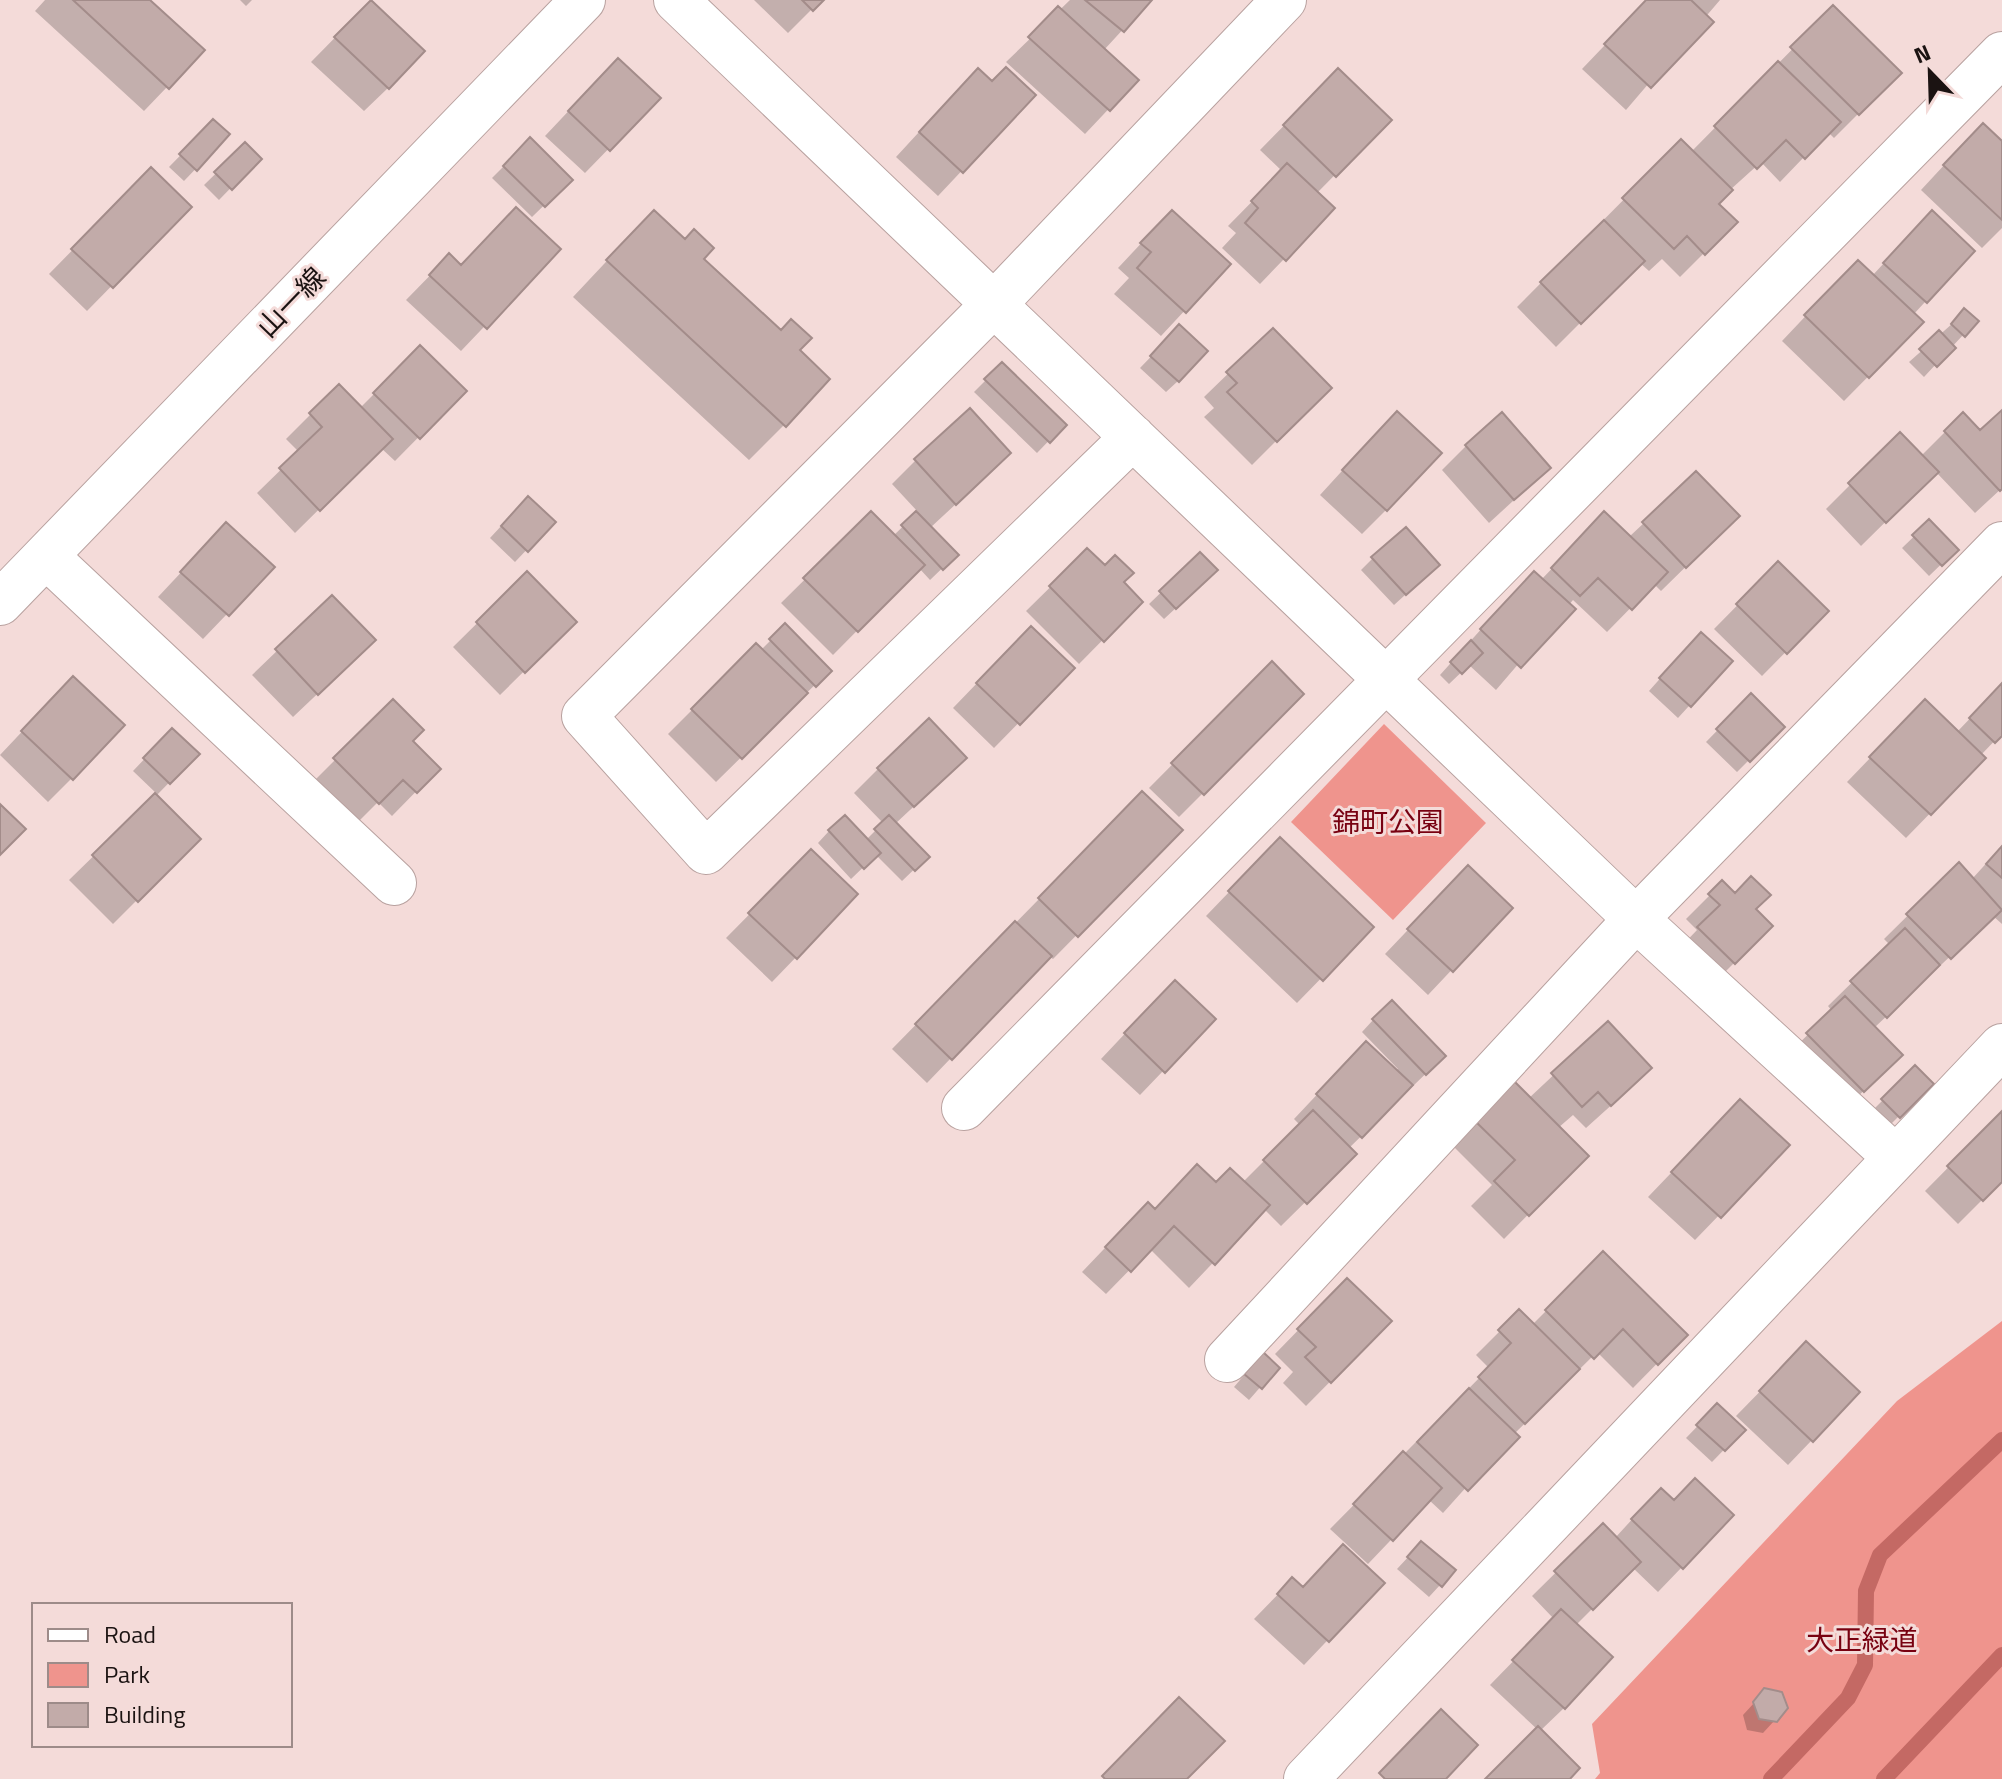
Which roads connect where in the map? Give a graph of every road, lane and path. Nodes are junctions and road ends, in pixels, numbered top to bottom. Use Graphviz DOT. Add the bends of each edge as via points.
graph roads {
  1 [pos="583,0"];
  2 [pos="676,0"];
  3 [pos="1284,0"];
  4 [pos="2002,54"];
  5 [pos="996,302"];
  6 [pos="1133,437"];
  7 [pos="2002,544"];
  8 [pos="46,556"];
  9 [pos="0,603"];
  10 [pos="1389,680"];
  11 [pos="394,883"];
  12 [pos="1636,919"];
  13 [pos="2002,1046"];
  14 [pos="964,1108"];
  15 [pos="1894,1156"];
  16 [pos="1227,1360"];
  17 [pos="1306,1779"];
  1 -- 8 [label="street, 山一線"];
  2 -- 5 [label="street"];
  3 -- 5 [label="street"];
  4 -- 10 [label="street"];
  5 -- 6 [label="street"];
  5 -- 6 [label="street" via="584,716 706,852"];
  6 -- 10 [label="street"];
  7 -- 12 [label="street"];
  8 -- 9 [label="street, 山一線"];
  8 -- 11 [label="street"];
  10 -- 12 [label="street"];
  10 -- 14 [label="street"];
  12 -- 15 [label="street"];
  12 -- 16 [label="street"];
  13 -- 15 [label="street"];
  15 -- 17 [label="street"];
}
